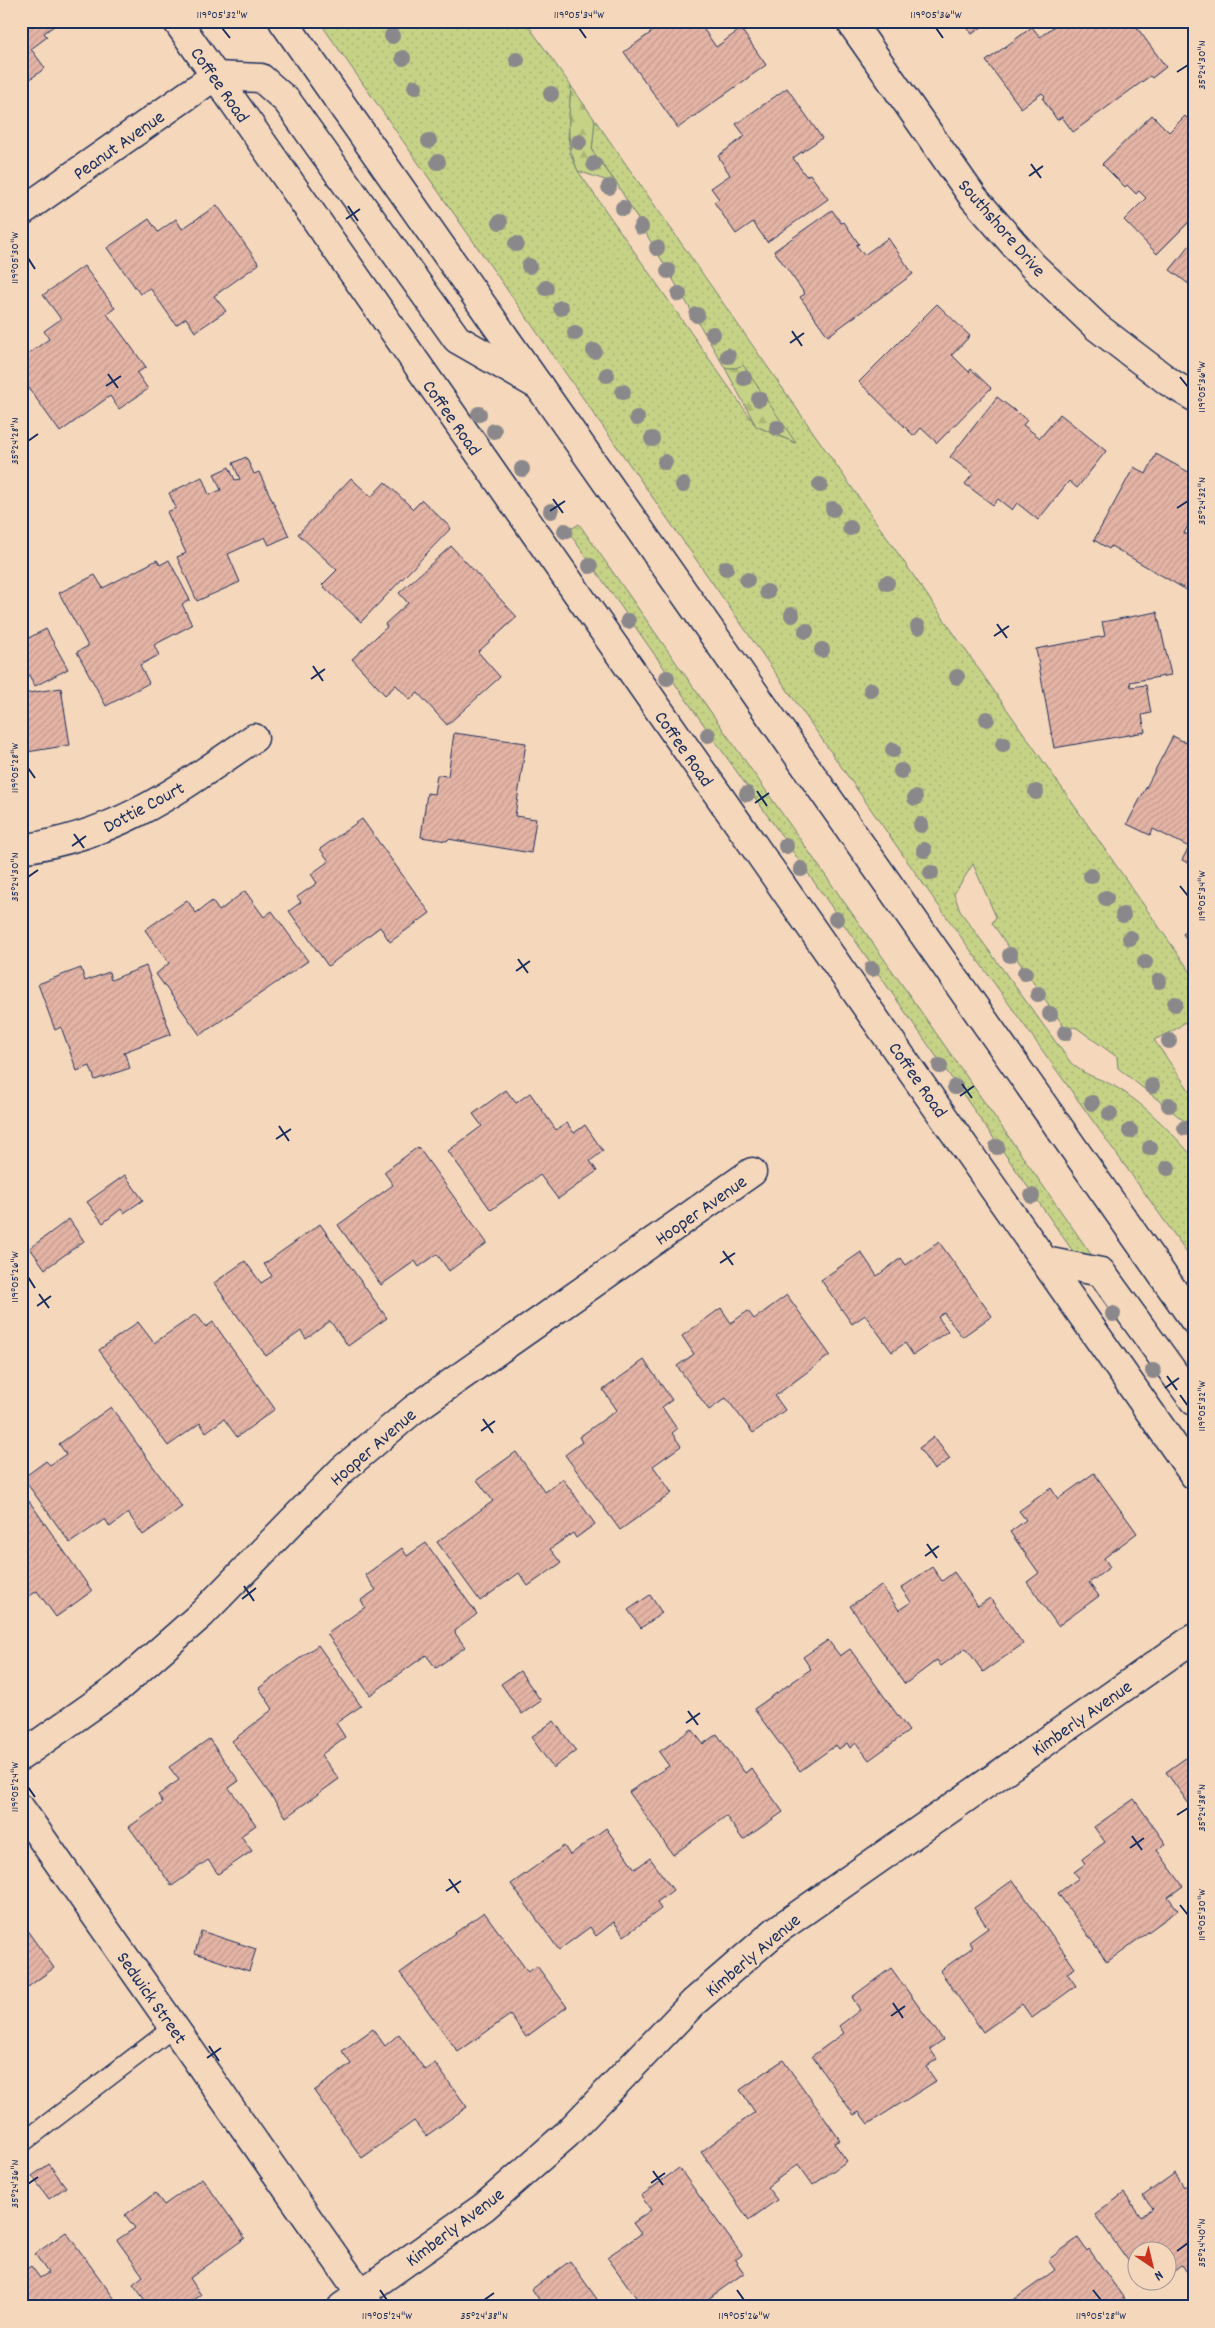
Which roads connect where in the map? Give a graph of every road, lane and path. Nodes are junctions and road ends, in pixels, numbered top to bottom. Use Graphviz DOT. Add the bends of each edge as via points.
graph roads {
  1 [pos="177,21"];
  2 [pos="284,21"];
  3 [pos="850,21"];
  4 [pos="215,76"];
  5 [pos="21,212"];
  6 [pos="538,386"];
  7 [pos="1194,397"];
  8 [pos="254,738"];
  9 [pos="21,849"];
  10 [pos="752,1172"];
  11 [pos="1045,1261"];
  12 [pos="1194,1320"];
  13 [pos="1194,1401"];
  14 [pos="1194,1475"];
  15 [pos="1194,1638"];
  16 [pos="21,1756"];
  17 [pos="21,1809"];
  18 [pos="174,2027"];
  19 [pos="21,2144"];
  20 [pos="358,2302"];
  1 -- 4 [label="street, Coffee Road"];
  2 -- 6 [label="street"];
  3 -- 7 [label="street, Southshore Drive" via="973,197 1032,265 1097,327"];
  4 -- 5 [label="street, Peanut Avenue"];
  4 -- 6 [label="street" via="261,78 287,101 457,339"];
  4 -- 11 [label="street, Coffee Road"];
  6 -- 12 [label="street"];
  8 -- 9 [label="street, Dottie Court" via="170,796 115,825 57,844"];
  10 -- 16 [label="street, Hooper Avenue" via="412,1410 342,1470 202,1614 119,1687"];
  11 -- 13 [label="street" via="1101,1272"];
  11 -- 14 [label="street, Coffee Road"];
  15 -- 20 [label="street, Kimberly Avenue" via="777,1930 694,2002 560,2140 484,2207"];
  17 -- 18 [label="street, Sedwick Street"];
  18 -- 19 [label="lane"];
  18 -- 20 [label="street, Sedwick Street"];
}
